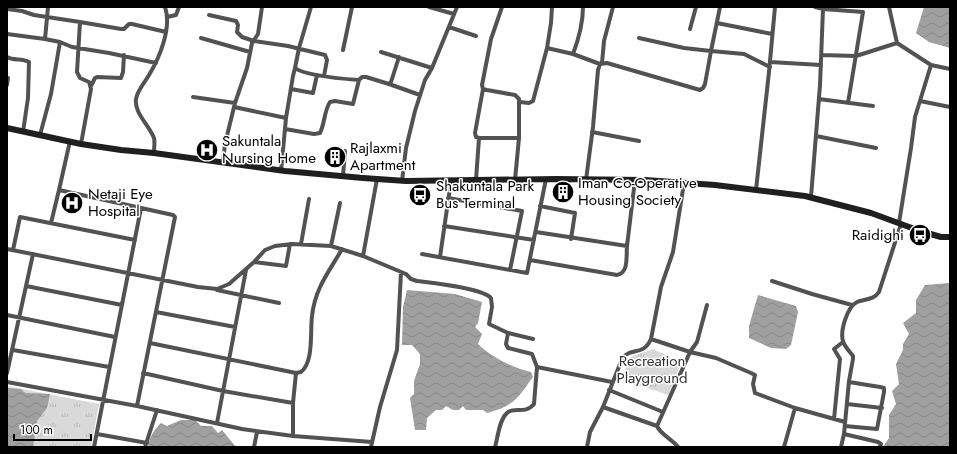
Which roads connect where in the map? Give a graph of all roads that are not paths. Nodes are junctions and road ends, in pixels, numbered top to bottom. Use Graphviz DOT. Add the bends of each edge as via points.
graph roads {
  1 [pos="48,7"];
  2 [pos="165,7"];
  3 [pos="179,7"];
  4 [pos="262,7"];
  5 [pos="311,7"];
  6 [pos="352,7"];
  7 [pos="431,7"];
  8 [pos="457,7"];
  9 [pos="502,7"];
  10 [pos="552,7"];
  11 [pos="583,7"];
  12 [pos="613,7"];
  13 [pos="696,7"];
  14 [pos="720,7"];
  15 [pos="775,7"];
  16 [pos="815,7"];
  17 [pos="889,7"];
  18 [pos="7,9"];
  19 [pos="824,9"];
  20 [pos="864,9"];
  21 [pos="26,10"];
  22 [pos="454,14"];
  23 [pos="209,16"];
  24 [pos="47,17"];
  25 [pos="167,17"];
  26 [pos="80,22"];
  27 [pos="717,23"];
  28 [pos="449,27"];
  29 [pos="690,29"];
  30 [pos="166,32"];
  31 [pos="7,34"];
  32 [pos="772,34"];
  33 [pos="476,36"];
  34 [pos="201,38"];
  35 [pos="639,38"];
  36 [pos="45,39"];
  37 [pos="254,41"];
  38 [pos="60,42"];
  39 [pos="897,43"];
  40 [pos="78,48"];
  41 [pos="299,48"];
  42 [pos="547,48"];
  43 [pos="343,50"];
  44 [pos="711,51"];
  45 [pos="250,52"];
  46 [pos="381,52"];
  47 [pos="573,54"];
  48 [pos="124,55"];
  49 [pos="821,55"];
  50 [pos="856,56"];
  51 [pos="399,57"];
  52 [pos="7,58"];
  53 [pos="156,63"];
  54 [pos="601,63"];
  55 [pos="770,64"];
  56 [pos="931,64"];
  57 [pos="821,65"];
  58 [pos="295,68"];
  59 [pos="432,68"];
  60 [pos="950,69"];
  61 [pos="317,75"];
  62 [pos="324,76"];
  63 [pos="8,78"];
  64 [pos="359,80"];
  65 [pos="389,84"];
  66 [pos="7,85"];
  67 [pos="91,86"];
  68 [pos="291,89"];
  69 [pos="483,89"];
  70 [pos="420,95"];
  71 [pos="193,97"];
  72 [pos="819,99"];
  73 [pos="920,101"];
  74 [pos="520,102"];
  75 [pos="848,103"];
  76 [pos="234,105"];
  77 [pos="873,106"];
  78 [pos="950,107"];
  79 [pos="286,118"];
  80 [pos="7,128"];
  81 [pos="285,129"];
  82 [pos="23,132"];
  83 [pos="592,132"];
  84 [pos="40,135"];
  85 [pos="816,136"];
  86 [pos="479,138"];
  87 [pos="519,138"];
  88 [pos="70,141"];
  89 [pos="639,141"];
  90 [pos="81,144"];
  91 [pos="876,148"];
  92 [pos="345,151"];
  93 [pos="154,153"];
  94 [pos="223,162"];
  95 [pos="281,171"];
  96 [pos="343,176"];
  97 [pos="376,179"];
  98 [pos="546,179"];
  99 [pos="476,180"];
  100 [pos="515,180"];
  101 [pos="586,180"];
  102 [pos="635,180"];
  103 [pos="402,181"];
  104 [pos="450,181"];
  105 [pos="684,183"];
  106 [pos="59,190"];
  107 [pos="756,190"];
  108 [pos="811,197"];
  109 [pos="448,198"];
  110 [pos="309,199"];
  111 [pos="340,203"];
  112 [pos="541,205"];
  113 [pos="141,208"];
  114 [pos="51,223"];
  115 [pos="900,224"];
  116 [pos="444,226"];
  117 [pos="536,232"];
  118 [pos="517,237"];
  119 [pos="950,238"];
  120 [pos="571,239"];
  121 [pos="135,240"];
  122 [pos="534,240"];
  123 [pos="290,244"];
  124 [pos="301,244"];
  125 [pos="331,246"];
  126 [pos="627,246"];
  127 [pos="7,249"];
  128 [pos="342,249"];
  129 [pos="13,250"];
  130 [pos="33,254"];
  131 [pos="422,254"];
  132 [pos="363,256"];
  133 [pos="440,258"];
  134 [pos="530,260"];
  135 [pos="254,262"];
  136 [pos="246,268"];
  137 [pos="510,270"];
  138 [pos="401,272"];
  139 [pos="129,273"];
  140 [pos="163,280"];
  141 [pos="772,281"];
  142 [pos="26,286"];
  143 [pos="217,289"];
  144 [pos="241,295"];
  145 [pos="279,303"];
  146 [pos="122,305"];
  147 [pos="707,305"];
  148 [pos="852,305"];
  149 [pos="156,312"];
  150 [pos="7,315"];
  151 [pos="20,317"];
  152 [pos="235,327"];
  153 [pos="508,333"];
  154 [pos="115,337"];
  155 [pos="533,339"];
  156 [pos="651,339"];
  157 [pos="843,342"];
  158 [pos="150,343"];
  159 [pos="13,350"];
  160 [pos="690,352"];
  161 [pos="229,359"];
  162 [pos="109,367"];
  163 [pos="537,368"];
  164 [pos="296,372"];
  165 [pos="143,373"];
  166 [pos="7,374"];
  167 [pos="7,382"];
  168 [pos="612,382"];
  169 [pos="849,382"];
  170 [pos="609,390"];
  171 [pos="223,391"];
  172 [pos="103,399"];
  173 [pos="293,403"];
  174 [pos="847,404"];
  175 [pos="137,406"];
  176 [pos="603,407"];
  177 [pos="795,408"];
  178 [pos="882,408"];
  179 [pos="157,410"];
  180 [pos="663,412"];
  181 [pos="834,419"];
  182 [pos="217,423"];
  183 [pos="845,424"];
  184 [pos="657,426"];
  185 [pos="256,432"];
  186 [pos="96,434"];
  187 [pos="844,434"];
  188 [pos="294,436"];
  189 [pos="146,445"];
  190 [pos="371,445"];
  191 [pos="94,447"];
  192 [pos="254,447"];
  193 [pos="495,447"];
  194 [pos="586,447"];
  195 [pos="678,447"];
  196 [pos="784,447"];
  197 [pos="841,447"];
  198 [pos="880,447"];
  1 -- 24 [label="street"];
  2 -- 25 [label="street"];
  3 -- 25 [label="street" via="176,15"];
  4 -- 37 [label="street" via="258,34"];
  5 -- 41 [label="street"];
  6 -- 43 [label="street"];
  7 -- 22 [label="street"];
  8 -- 22 [label="street"];
  9 -- 69 [label="street" via="488,53 482,80"];
  10 -- 42 [label="street"];
  11 -- 47 [label="street" via="582,28"];
  12 -- 54 [label="street"];
  13 -- 29 [label="street"];
  14 -- 27 [label="street"];
  15 -- 32 [label="street"];
  16 -- 19 [label="street"];
  17 -- 39 [label="street"];
  18 -- 21 [label="street"];
  19 -- 20 [label="street"];
  19 -- 49 [label="street"];
  20 -- 50 [label="street"];
  21 -- 24 [label="street" via="34,15"];
  22 -- 28 [label="street"];
  23 -- 37 [label="street" via="236,21 239,35"];
  24 -- 26 [label="street"];
  24 -- 36 [label="street"];
  25 -- 30 [label="street"];
  26 -- 30 [label="street" via="121,29 132,24"];
  26 -- 40 [label="street"];
  27 -- 32 [label="street"];
  27 -- 44 [label="street"];
  28 -- 33 [label="street"];
  28 -- 59 [label="street"];
  30 -- 53 [label="street"];
  31 -- 36 [label="street"];
  32 -- 55 [label="street"];
  34 -- 45 [label="street"];
  35 -- 44 [label="street"];
  36 -- 38 [label="street"];
  37 -- 41 [label="street"];
  37 -- 45 [label="street"];
  38 -- 40 [label="street"];
  38 -- 84 [label="street" via="51,94"];
  39 -- 50 [label="street"];
  39 -- 56 [label="street"];
  40 -- 48 [label="street"];
  40 -- 67 [label="street" via="78,75"];
  41 -- 58 [label="street"];
  41 -- 62 [label="street" via="327,57"];
  42 -- 47 [label="street"];
  42 -- 74 [label="street" via="533,101"];
  44 -- 54 [label="street" via="702,90"];
  44 -- 55 [label="street" via="744,54"];
  45 -- 76 [label="street"];
  46 -- 51 [label="street"];
  47 -- 54 [label="street"];
  48 -- 53 [label="street"];
  48 -- 67 [label="street" via="121,78 98,77"];
  49 -- 50 [label="street"];
  49 -- 57 [label="street"];
  50 -- 75 [label="street"];
  51 -- 59 [label="street"];
  51 -- 65 [label="street"];
  52 -- 82 [label="street" via="29,62 28,98"];
  53 -- 93 [label="street" via="136,99 136,107 154,140"];
  54 -- 83 [label="street" via="598,70"];
  55 -- 57 [label="street"];
  55 -- 107 [label="street"];
  56 -- 60 [label="street"];
  56 -- 73 [label="street"];
  57 -- 72 [label="street"];
  58 -- 61 [label="street"];
  58 -- 68 [label="street"];
  59 -- 70 [label="street"];
  61 -- 62 [label="street"];
  61 -- 68 [label="street" via="313,93"];
  62 -- 64 [label="street"];
  63 -- 66 [label="street"];
  64 -- 65 [label="street" via="366,77"];
  64 -- 81 [label="street" via="353,104 334,101 327,106 320,133"];
  65 -- 70 [label="street"];
  67 -- 90 [label="street"];
  68 -- 79 [label="street"];
  69 -- 74 [label="street" via="516,95"];
  69 -- 86 [label="street" via="474,133"];
  70 -- 103 [label="street" via="406,148"];
  71 -- 76 [label="street"];
  72 -- 75 [label="street"];
  72 -- 85 [label="street"];
  73 -- 78 [label="street"];
  73 -- 115 [label="street" via="915,117"];
  74 -- 87 [label="street"];
  75 -- 77 [label="street"];
  76 -- 79 [label="street"];
  76 -- 94 [label="street"];
  79 -- 81 [label="street"];
  80 -- 82 [label="main road"];
  81 -- 95 [label="street"];
  82 -- 84 [label="main road"];
  83 -- 89 [label="street"];
  83 -- 101 [label="street"];
  84 -- 88 [label="main road"];
  85 -- 91 [label="street"];
  85 -- 108 [label="street"];
  86 -- 87 [label="street"];
  86 -- 99 [label="street"];
  87 -- 100 [label="street"];
  88 -- 90 [label="main road"];
  88 -- 106 [label="street"];
  90 -- 93 [label="main road"];
  92 -- 96 [label="street"];
  93 -- 94 [label="main road"];
  94 -- 95 [label="main road"];
  95 -- 96 [label="main road"];
  96 -- 97 [label="main road"];
  97 -- 103 [label="main road"];
  97 -- 132 [label="street"];
  98 -- 100 [label="main road"];
  98 -- 101 [label="main road"];
  98 -- 112 [label="street"];
  99 -- 100 [label="main road"];
  99 -- 104 [label="main road"];
  101 -- 102 [label="main road"];
  102 -- 105 [label="main road"];
  102 -- 126 [label="street"];
  103 -- 104 [label="main road"];
  104 -- 109 [label="street"];
  105 -- 107 [label="main road"];
  105 -- 156 [label="street" via="673,252 661,287"];
  106 -- 113 [label="street"];
  106 -- 114 [label="street"];
  107 -- 108 [label="main road"];
  108 -- 115 [label="main road" via="871,213"];
  109 -- 116 [label="street"];
  109 -- 118 [label="street" via="522,211"];
  110 -- 124 [label="street"];
  111 -- 125 [label="street"];
  112 -- 117 [label="street"];
  112 -- 120 [label="street" via="575,212"];
  113 -- 121 [label="street"];
  113 -- 140 [label="street" via="175,217"];
  114 -- 121 [label="street"];
  114 -- 129 [label="street" via="20,217"];
  115 -- 119 [label="main road"];
  115 -- 148 [label="street" via="879,292 876,296"];
  116 -- 118 [label="street"];
  116 -- 133 [label="street"];
  117 -- 120 [label="street"];
  117 -- 122 [label="street"];
  118 -- 122 [label="street"];
  118 -- 137 [label="street"];
  120 -- 126 [label="street"];
  121 -- 139 [label="street"];
  122 -- 134 [label="street"];
  123 -- 124 [label="street"];
  123 -- 135 [label="street" via="265,250"];
  123 -- 135 [label="street" via="286,266"];
  124 -- 125 [label="street"];
  125 -- 128 [label="street"];
  126 -- 134 [label="street" via="625,271 617,275"];
  127 -- 129 [label="street"];
  128 -- 132 [label="street"];
  128 -- 164 [label="street" via="320,283 312,314 308,364 302,372"];
  129 -- 130 [label="street"];
  130 -- 139 [label="street"];
  130 -- 142 [label="street"];
  131 -- 133 [label="street"];
  132 -- 138 [label="street"];
  133 -- 137 [label="street"];
  134 -- 137 [label="street" via="527,273"];
  135 -- 136 [label="street"];
  136 -- 143 [label="street" via="229,284"];
  136 -- 144 [label="street"];
  138 -- 153 [label="street" via="417,281 476,290 488,295 492,307 489,324"];
  138 -- 190 [label="street" via="397,350"];
  139 -- 140 [label="street"];
  139 -- 146 [label="street"];
  140 -- 143 [label="street"];
  140 -- 149 [label="street"];
  141 -- 148 [label="street"];
  142 -- 146 [label="street"];
  142 -- 151 [label="street"];
  143 -- 144 [label="street"];
  144 -- 145 [label="street"];
  144 -- 152 [label="street"];
  146 -- 154 [label="street"];
  147 -- 160 [label="street" via="696,342"];
  148 -- 157 [label="street" via="843,323"];
  149 -- 152 [label="street"];
  149 -- 158 [label="street"];
  150 -- 151 [label="street"];
  151 -- 154 [label="street"];
  151 -- 159 [label="street"];
  152 -- 161 [label="street"];
  153 -- 155 [label="street"];
  153 -- 163 [label="street" via="506,346 532,354"];
  154 -- 162 [label="street"];
  156 -- 160 [label="street"];
  156 -- 168 [label="street" via="643,350 625,355"];
  157 -- 169 [label="street" via="853,356"];
  157 -- 181 [label="street" via="834,349 840,359"];
  158 -- 161 [label="street"];
  158 -- 165 [label="street"];
  159 -- 162 [label="street"];
  159 -- 166 [label="street"];
  160 -- 177 [label="street" via="716,358 752,372 755,375 755,392"];
  160 -- 180 [label="street"];
  161 -- 164 [label="street"];
  161 -- 171 [label="street"];
  162 -- 172 [label="street"];
  163 -- 168 [label="street"];
  163 -- 193 [label="street" via="534,404 526,410 507,413"];
  164 -- 173 [label="street"];
  165 -- 171 [label="street"];
  165 -- 175 [label="street"];
  167 -- 172 [label="street"];
  168 -- 170 [label="street"];
  169 -- 174 [label="street"];
  169 -- 178 [label="street" via="884,388"];
  170 -- 176 [label="street"];
  170 -- 180 [label="street"];
  171 -- 173 [label="street"];
  171 -- 182 [label="street"];
  172 -- 175 [label="street"];
  172 -- 186 [label="street"];
  173 -- 188 [label="street"];
  174 -- 178 [label="street"];
  174 -- 183 [label="street"];
  175 -- 179 [label="street"];
  176 -- 184 [label="street"];
  176 -- 194 [label="street" via="590,432"];
  177 -- 181 [label="street"];
  177 -- 196 [label="street"];
  178 -- 183 [label="street" via="877,429"];
  179 -- 182 [label="street"];
  179 -- 189 [label="street"];
  180 -- 184 [label="street"];
  181 -- 183 [label="street"];
  182 -- 185 [label="street"];
  183 -- 187 [label="street"];
  184 -- 195 [label="street" via="658,430 672,439"];
  185 -- 188 [label="street"];
  185 -- 192 [label="street"];
  186 -- 189 [label="street"];
  186 -- 191 [label="street"];
  187 -- 197 [label="street"];
  187 -- 198 [label="street" via="878,442"];
  188 -- 190 [label="street"];
}
